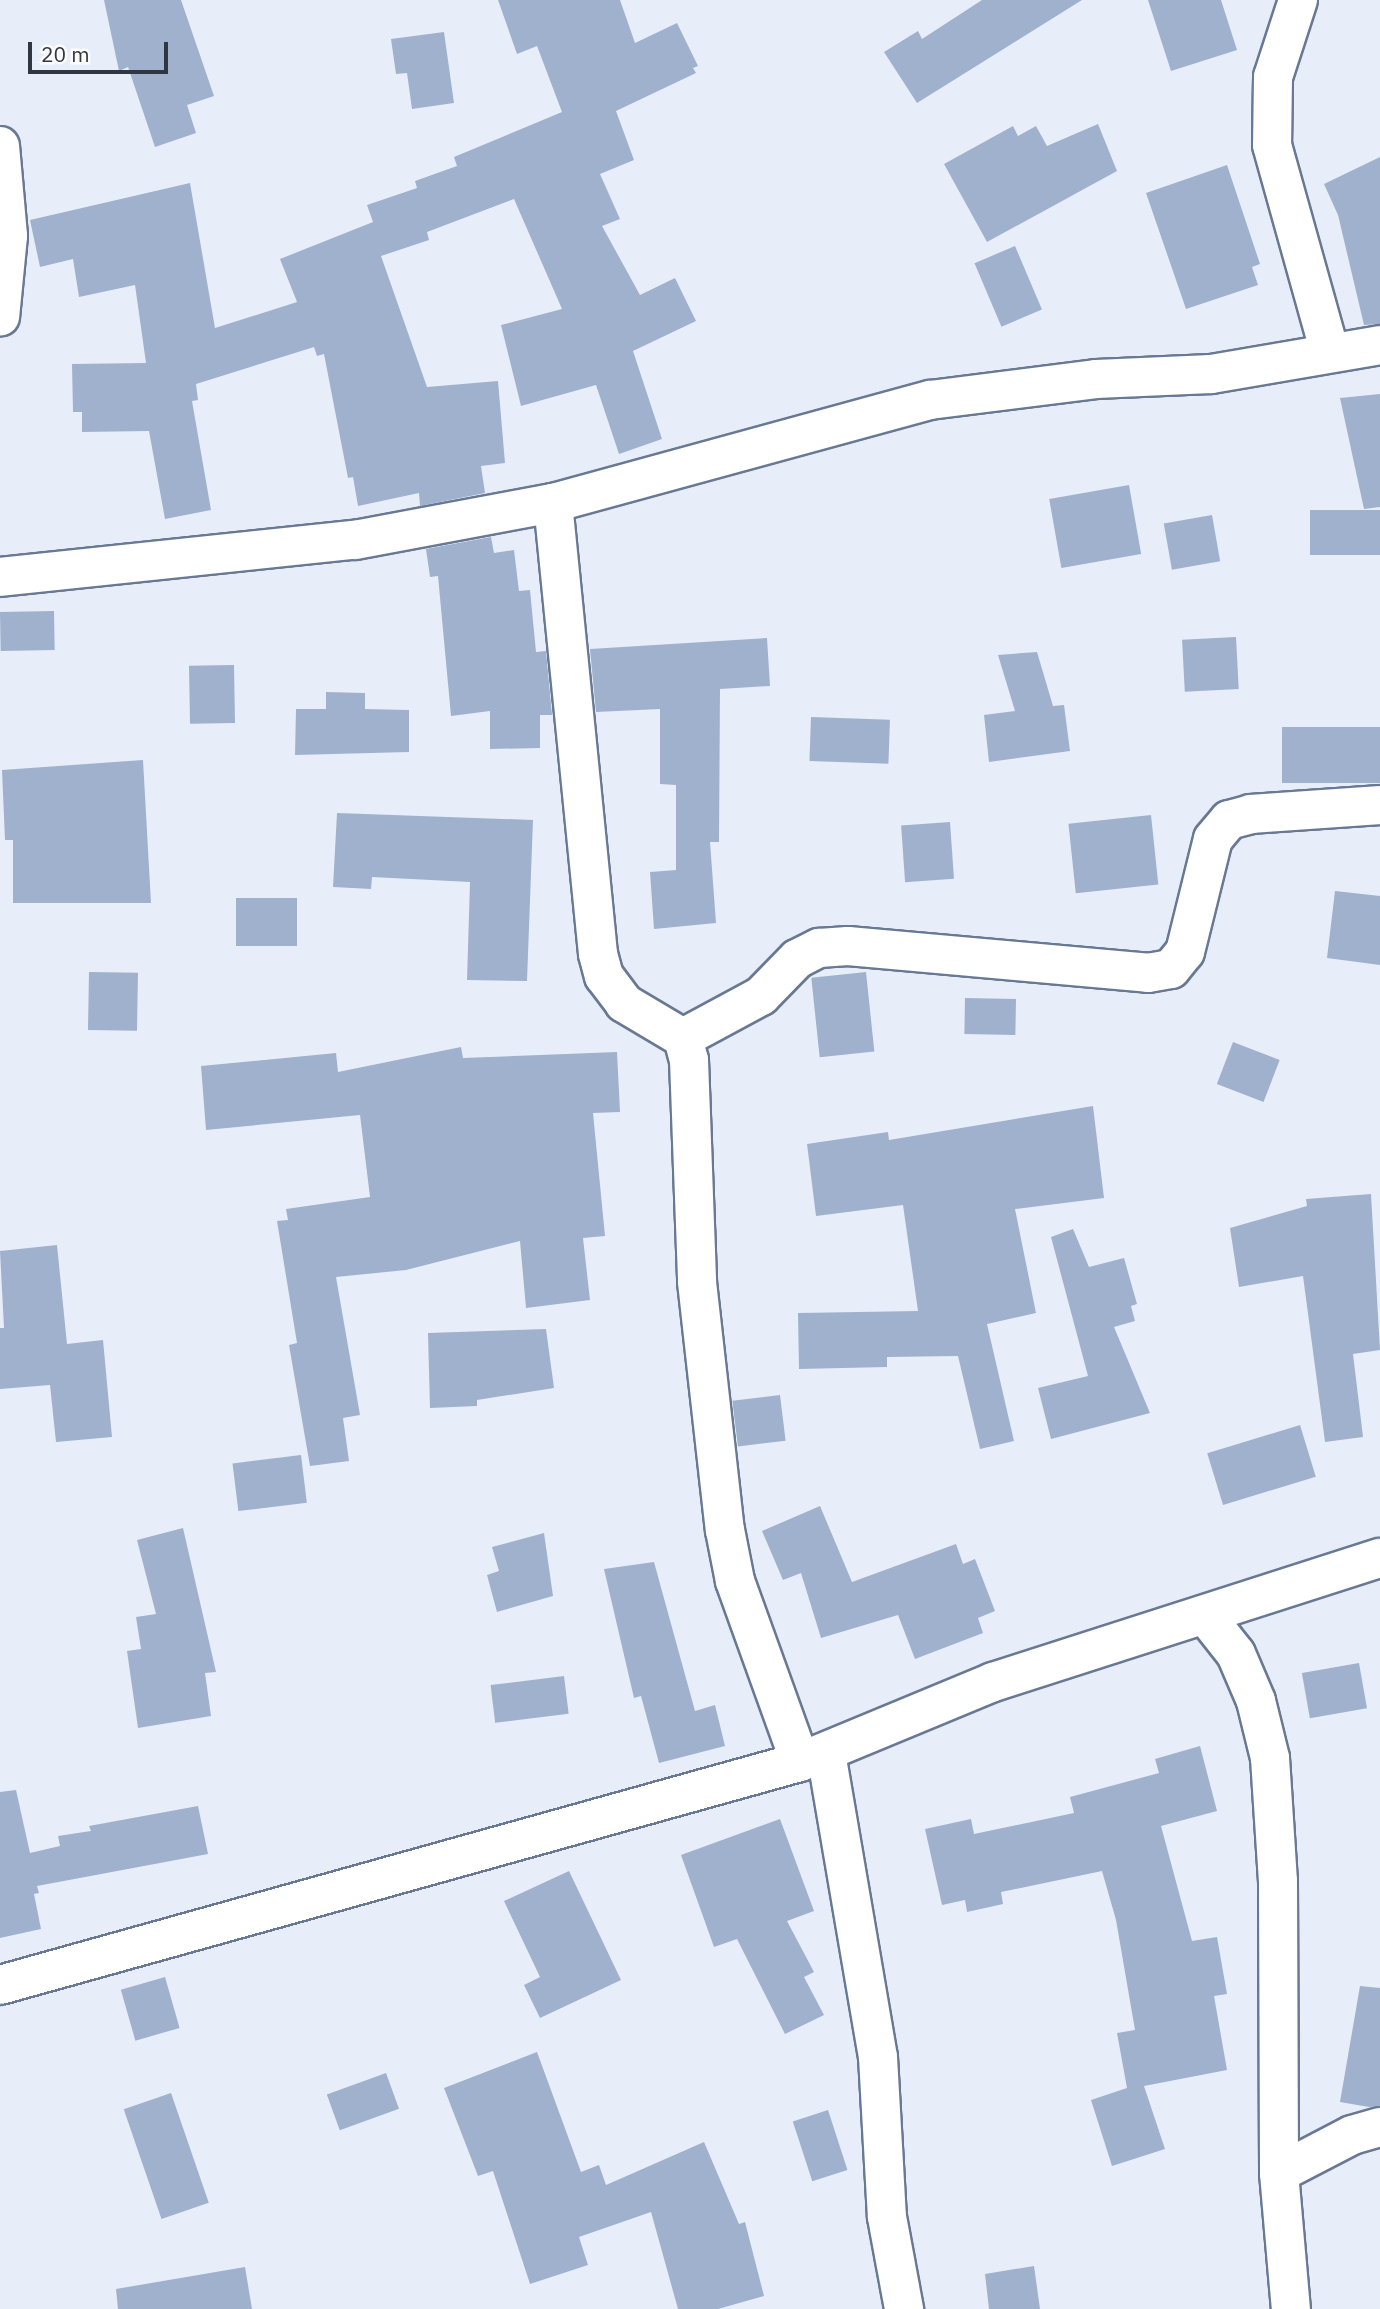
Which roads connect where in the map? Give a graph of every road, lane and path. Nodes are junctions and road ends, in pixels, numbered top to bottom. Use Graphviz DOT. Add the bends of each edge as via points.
graph roads {
  1 [pos="1298,0"];
  2 [pos="0,146"];
  3 [pos="0,317"];
  4 [pos="1380,345"];
  5 [pos="1330,353"];
  6 [pos="553,503"];
  7 [pos="0,577"];
  8 [pos="1380,805"];
  9 [pos="682,1038"];
  10 [pos="1380,1559"];
  11 [pos="1206,1616"];
  12 [pos="813,1757"];
  13 [pos="0,1986"];
  14 [pos="1380,2127"];
  15 [pos="1279,2173"];
  16 [pos="904,2309"];
  17 [pos="1291,2309"];
  1 -- 5 [label="street" via="1273,77 1272,145"];
  2 -- 3 [label="street" via="8,236"];
  4 -- 5 [label="street"];
  5 -- 6 [label="street" via="1212,374 1096,379 930,400"];
  6 -- 7 [label="street" via="355,540"];
  6 -- 9 [label="street" via="598,954 604,976 624,1003"];
  8 -- 9 [label="street" via="1251,814 1229,820 1213,839 1185,952 1171,969 1148,972 848,946 820,948 797,959 761,996"];
  9 -- 12 [label="street" via="689,1060 697,1282 723,1520 735,1581"];
  10 -- 11 [label="street"];
  11 -- 12 [label="street" via="993,1682"];
  11 -- 15 [label="street" via="1236,1654 1256,1700 1270,1758 1278,1881"];
  12 -- 13 [label="street"];
  12 -- 16 [label="street" via="878,2057 887,2217"];
  14 -- 15 [label="street"];
  15 -- 17 [label="street"];
}
